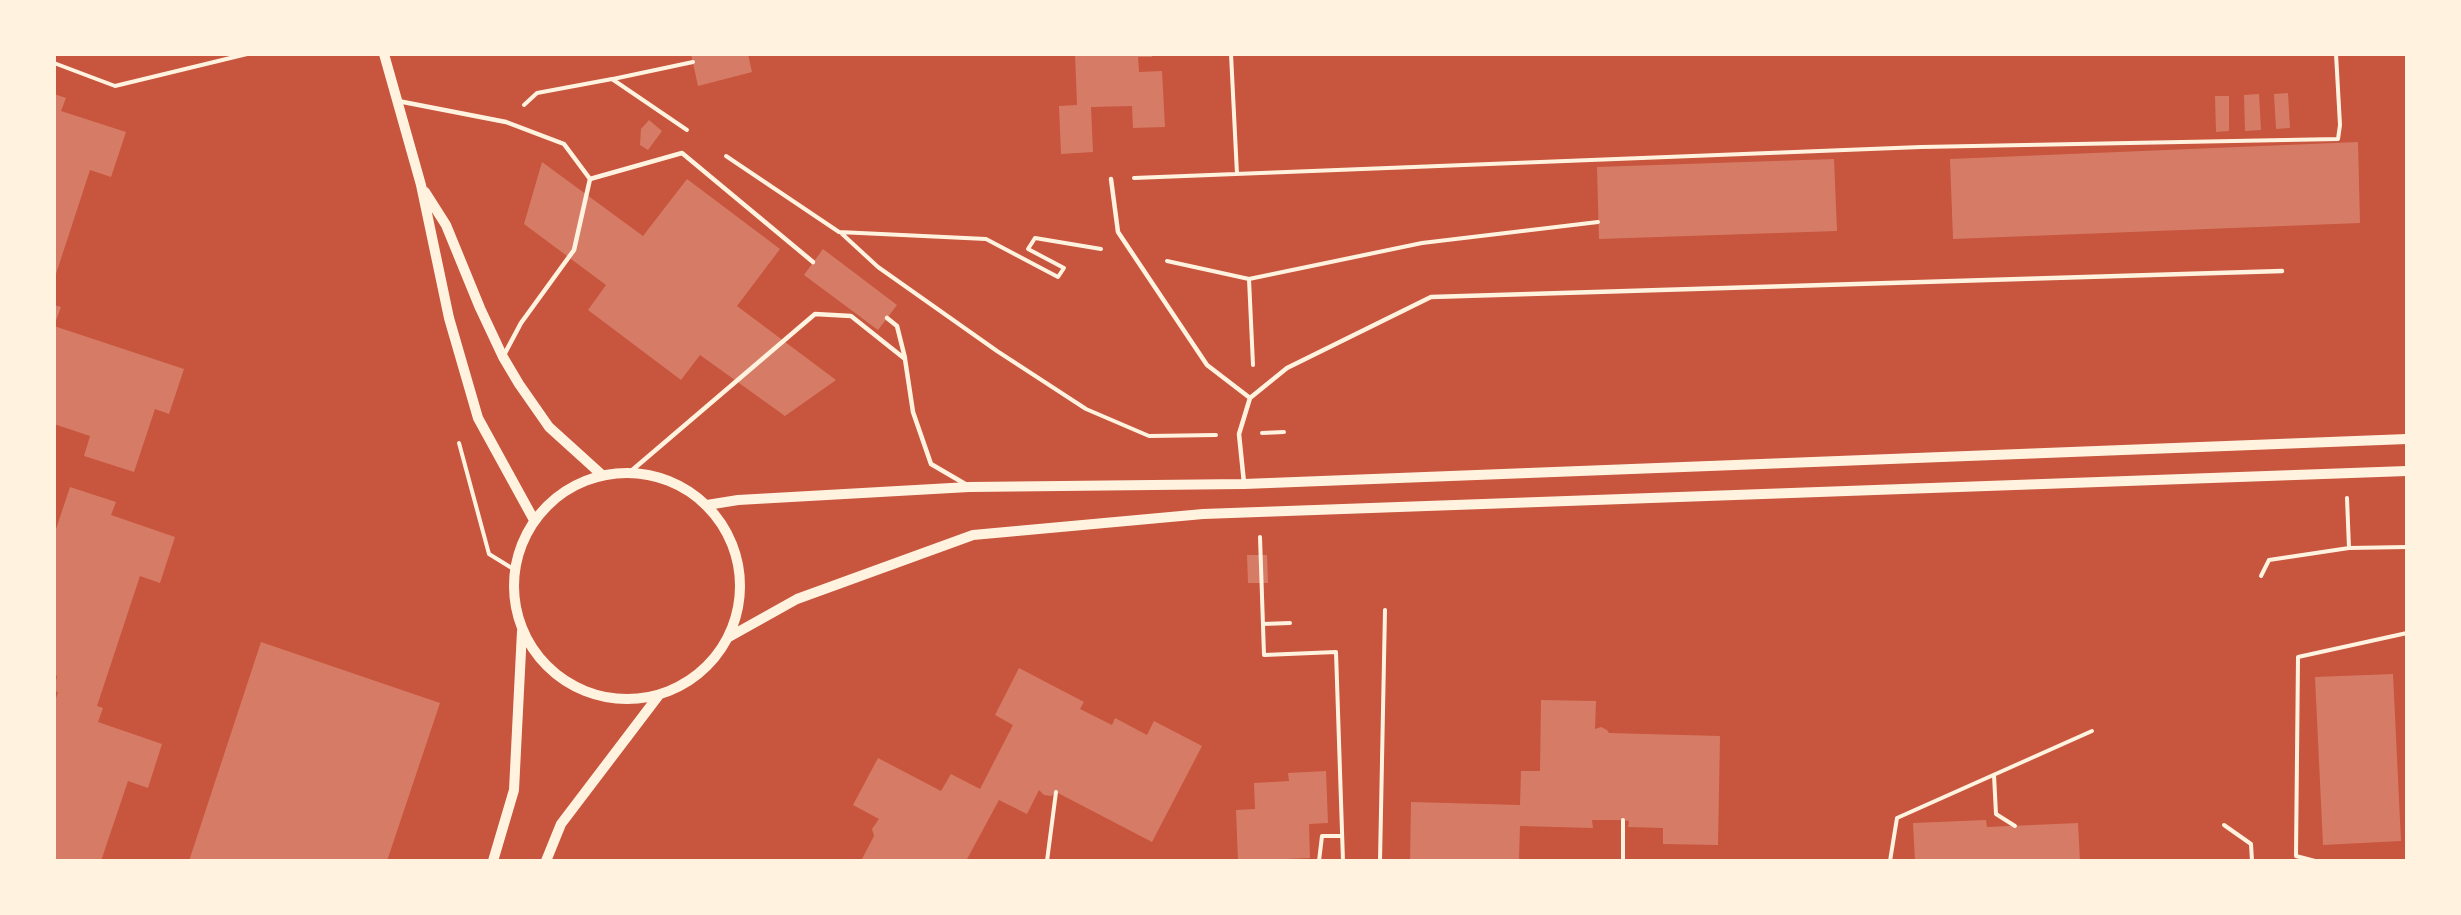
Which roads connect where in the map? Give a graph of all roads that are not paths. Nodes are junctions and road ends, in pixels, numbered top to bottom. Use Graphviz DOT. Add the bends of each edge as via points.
graph roads {
  1 [pos="384,54"];
  2 [pos="396,101"];
  3 [pos="590,179"];
  4 [pos="1111,179"];
  5 [pos="421,185"];
  6 [pos="813,262"];
  7 [pos="2282,271"];
  8 [pos="887,318"];
  9 [pos="503,357"];
  10 [pos="905,359"];
  11 [pos="1250,398"];
  12 [pos="2405,437"];
  13 [pos="2407,471"];
  14 [pos="630,472"];
  15 [pos="602,475"];
  16 [pos="1244,484"];
  17 [pos="969,487"];
  18 [pos="707,505"];
  19 [pos="534,520"];
  20 [pos="522,630"];
  21 [pos="729,637"];
  22 [pos="659,695"];
  23 [pos="493,861"];
  24 [pos="546,861"];
  1 -- 2 [label="street"];
  2 -- 3 [label="lane" via="506,122 564,144"];
  2 -- 5 [label="street"];
  3 -- 6 [label="lane" via="682,153"];
  3 -- 9 [label="lane" via="574,250 521,323"];
  4 -- 11 [label="lane" via="1119,232 1207,366"];
  5 -- 9 [label="street" via="446,225"];
  5 -- 19 [label="street" via="448,318 478,418"];
  7 -- 11 [label="lane" via="1431,297 1287,368"];
  8 -- 10 [label="lane" via="897,326"];
  9 -- 15 [label="street" via="549,427"];
  10 -- 14 [label="lane" via="851,316 815,314"];
  10 -- 17 [label="lane" via="913,412 931,464"];
  11 -- 16 [label="lane" via="1239,434"];
  12 -- 16 [label="street"];
  13 -- 21 [label="street" via="1203,514 973,535 797,599"];
  14 -- 15 [label="street"];
  14 -- 18 [label="street" via="658,476 684,487"];
  15 -- 19 [label="street" via="576,484"];
  16 -- 17 [label="street"];
  17 -- 18 [label="street"];
  18 -- 21 [label="street" via="728,533 739,567 739,603"];
  19 -- 20 [label="street" via="515,570 514,601"];
  20 -- 22 [label="street" via="540,659 564,681 594,695 627,700"];
  20 -- 23 [label="street" via="514,790"];
  21 -- 22 [label="street" via="699,674"];
  22 -- 24 [label="street" via="561,824"];
}
